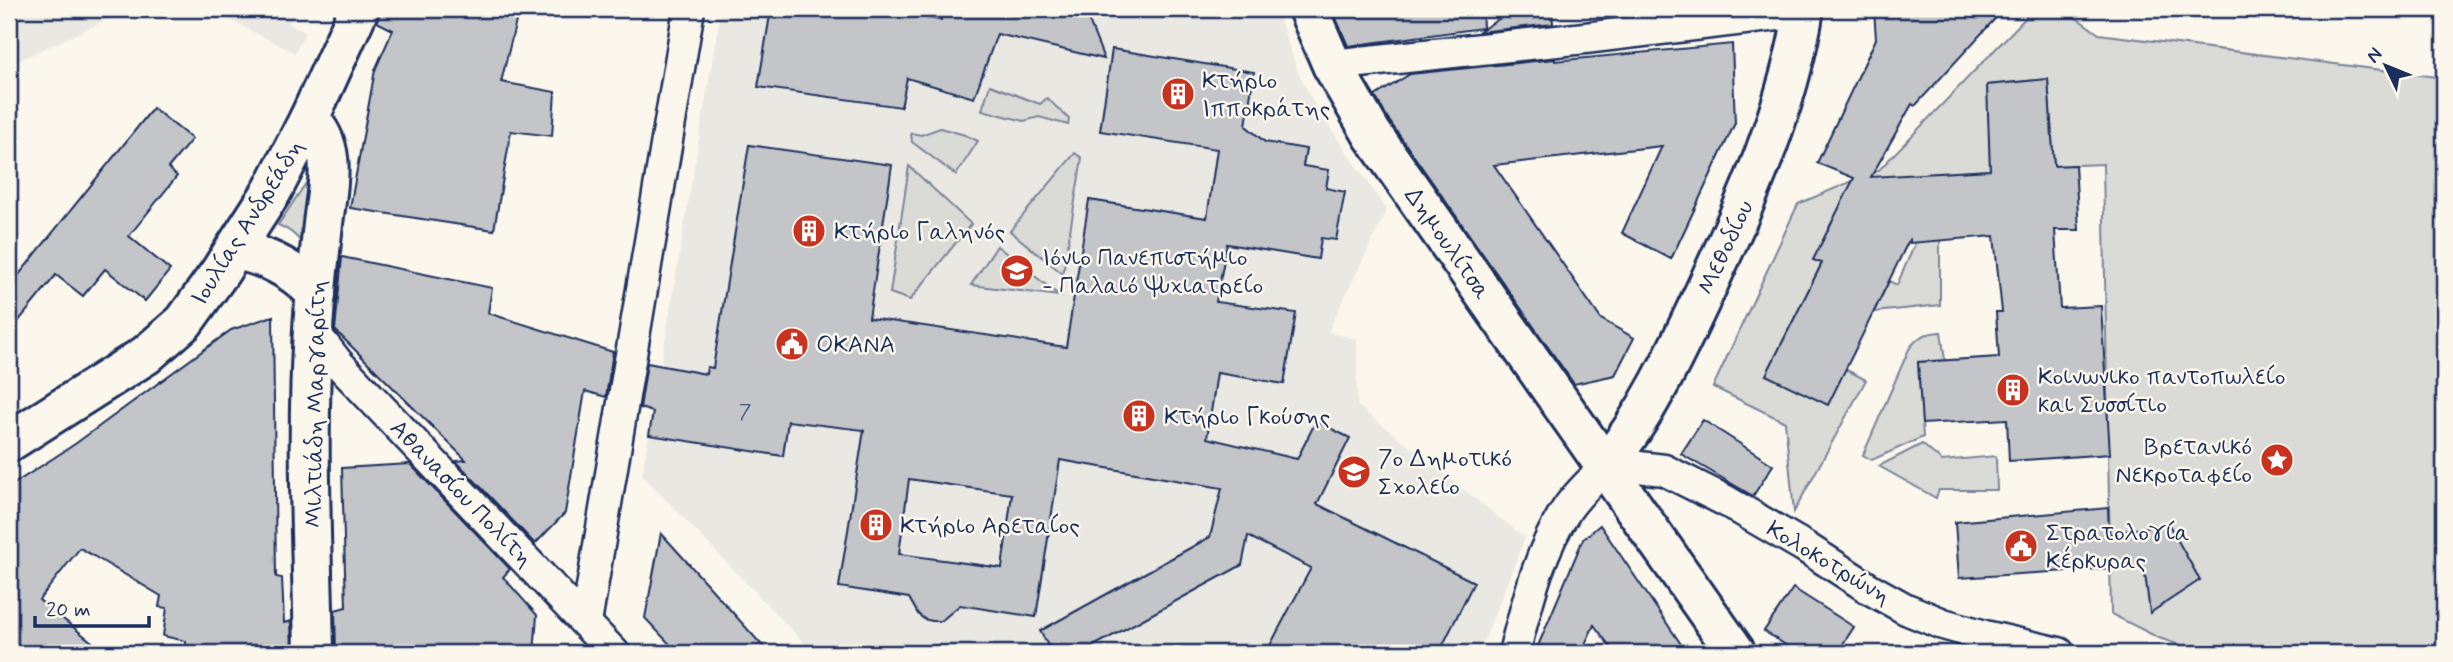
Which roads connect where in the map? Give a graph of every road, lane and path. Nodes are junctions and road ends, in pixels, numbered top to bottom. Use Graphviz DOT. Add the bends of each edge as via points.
graph roads {
  1 [pos="359,9"];
  2 [pos="690,9"];
  3 [pos="1308,9"];
  4 [pos="1804,10"];
  5 [pos="1332,65"];
  6 [pos="309,119"];
  7 [pos="235,250"];
  8 [pos="314,313"];
  9 [pos="9,442"];
  10 [pos="1605,468"];
  11 [pos="586,623"];
  12 [pos="314,653"];
  13 [pos="614,653"];
  14 [pos="1514,653"];
  15 [pos="1736,653"];
  16 [pos="2059,653"];
  1 -- 6 [label="main road, Ιουλίας Ανδρεάδη"];
  2 -- 11 [label="street"];
  3 -- 5 [label="main road, Δημουλίτσα"];
  4 -- 5 [label="street"];
  4 -- 10 [label="main road, Μεθοδίου" via="1776,126 1742,212 1662,381"];
  5 -- 10 [label="main road, Δημουλίτσα" via="1379,144"];
  6 -- 7 [label="main road, Ιουλίας Ανδρεάδη"];
  6 -- 8 [label="main road, Μιλτιάδη Μαργαρίτη" via="324,136 330,166"];
  7 -- 8 [label="main road" via="256,254 300,278"];
  7 -- 9 [label="main road, Ιουλίας Ανδρεάδη" via="184,322 166,339"];
  8 -- 11 [label="street, Αθανασίου Πολίτη" via="338,363"];
  8 -- 12 [label="main road, Μιλτιάδη Μαργαρίτη" via="310,448"];
  10 -- 14 [label="street" via="1558,525 1537,572"];
  10 -- 15 [label="main road, Δημουλίτσα"];
  10 -- 16 [label="street, Κολοκοτρώνη" via="1664,470 1726,500 1906,609 1984,636"];
  11 -- 13 [label="street, Αθανασίου Πολίτη"];
}
